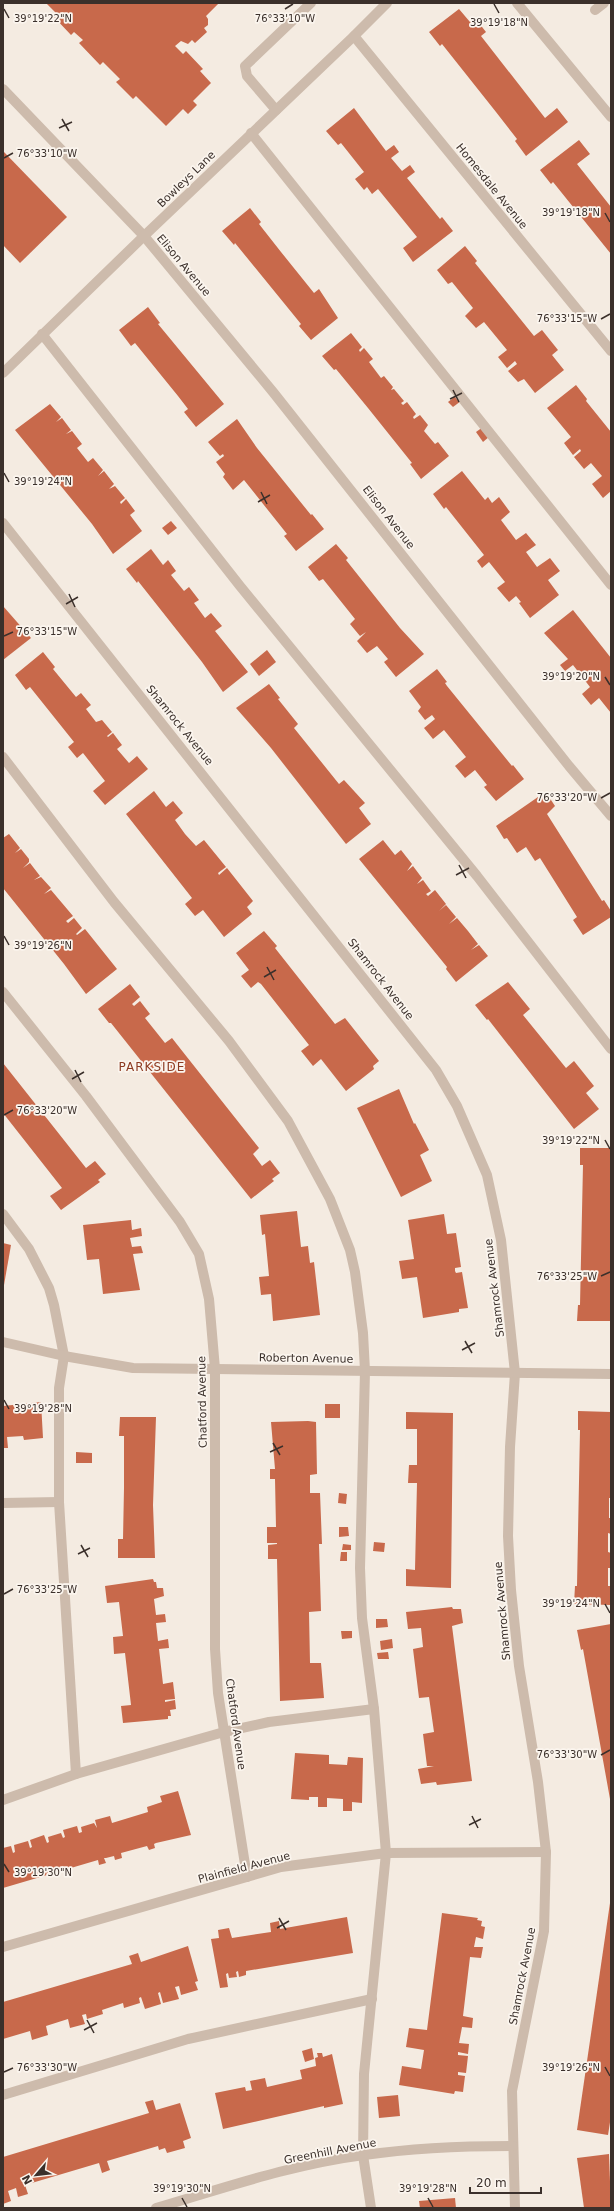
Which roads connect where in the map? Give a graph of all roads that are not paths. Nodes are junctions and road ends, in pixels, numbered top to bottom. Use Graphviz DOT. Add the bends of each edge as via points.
graph roads {
  1 [pos="312,3"];
  2 [pos="387,3"];
  3 [pos="517,3"];
  4 [pos="604,3"];
  5 [pos="596,10"];
  6 [pos="354,36"];
  7 [pos="3,89"];
  8 [pos="276,110"];
  9 [pos="611,116"];
  10 [pos="251,133"];
  11 [pos="144,236"];
  12 [pos="42,334"];
  13 [pos="611,351"];
  14 [pos="3,373"];
  15 [pos="3,524"];
  16 [pos="611,585"];
  17 [pos="3,757"];
  18 [pos="611,816"];
  19 [pos="3,992"];
  20 [pos="611,1049"];
  21 [pos="3,1214"];
  22 [pos="3,1342"];
  23 [pos="64,1356"];
  24 [pos="215,1369"];
  25 [pos="364,1371"];
  26 [pos="516,1373"];
  27 [pos="611,1374"];
  28 [pos="58,1502"];
  29 [pos="3,1503"];
  30 [pos="374,1709"];
  31 [pos="224,1732"];
  32 [pos="76,1774"];
  33 [pos="3,1800"];
  34 [pos="546,1852"];
  35 [pos="386,1853"];
  36 [pos="247,1877"];
  37 [pos="3,1947"];
  38 [pos="372,1999"];
  39 [pos="3,2094"];
  40 [pos="513,2146"];
  41 [pos="363,2155"];
  42 [pos="156,2208"];
  43 [pos="371,2208"];
  44 [pos="515,2208"];
  1 -- 8 [label="street" via="245,66 247,76"];
  2 -- 6 [label="street, Bowleys Lane"];
  3 -- 9 [label="street"];
  4 -- 5 [label="street"];
  6 -- 8 [label="street, Bowleys Lane"];
  6 -- 13 [label="street, Homesdale Avenue"];
  7 -- 11 [label="street, Elison Avenue"];
  8 -- 10 [label="street, Bowleys Lane"];
  10 -- 11 [label="street, Bowleys Lane"];
  10 -- 16 [label="street"];
  11 -- 12 [label="street, Bowleys Lane"];
  11 -- 18 [label="street, Elison Avenue" via="273,392"];
  12 -- 14 [label="street, Bowleys Lane"];
  12 -- 20 [label="street" via="240,586 477,876"];
  15 -- 26 [label="street, Shamrock Avenue" via="436,1070 457,1106 487,1175 501,1240"];
  17 -- 25 [label="street" via="114,902 229,1041 288,1120 330,1199 350,1250 360,1307"];
  19 -- 24 [label="street, Chatford Avenue" via="86,1096 191,1239 205,1273"];
  21 -- 23 [label="street" via="29,1249 49,1288"];
  22 -- 23 [label="street, Roberton Avenue"];
  23 -- 24 [label="street, Roberton Avenue" via="133,1368"];
  23 -- 28 [label="street" via="59,1388"];
  24 -- 25 [label="street, Roberton Avenue"];
  24 -- 31 [label="street, Chatford Avenue" via="215,1649"];
  25 -- 26 [label="street, Roberton Avenue"];
  25 -- 30 [label="street" via="360,1568 362,1618"];
  26 -- 27 [label="street, Roberton Avenue"];
  26 -- 34 [label="street, Shamrock Avenue" via="510,1447 508,1529 511,1590 519,1666 538,1782"];
  28 -- 29 [label="street"];
  28 -- 32 [label="street"];
  30 -- 31 [label="street" via="269,1722"];
  30 -- 35 [label="street"];
  31 -- 32 [label="street"];
  31 -- 36 [label="street, Chatford Avenue"];
  32 -- 33 [label="street"];
  34 -- 35 [label="street, Plainfield Avenue"];
  34 -- 40 [label="street, Shamrock Avenue" via="544,1931 512,2091"];
  35 -- 36 [label="street, Plainfield Avenue" via="288,1866"];
  35 -- 38 [label="street"];
  36 -- 37 [label="street, Plainfield Avenue"];
  38 -- 39 [label="street" via="188,2039"];
  38 -- 41 [label="street" via="364,2074"];
  40 -- 41 [label="street, Greenhill Avenue" via="444,2146"];
  40 -- 44 [label="street, Shamrock Avenue"];
  41 -- 42 [label="street, Greenhill Avenue" via="269,2175"];
  41 -- 43 [label="street"];
}
